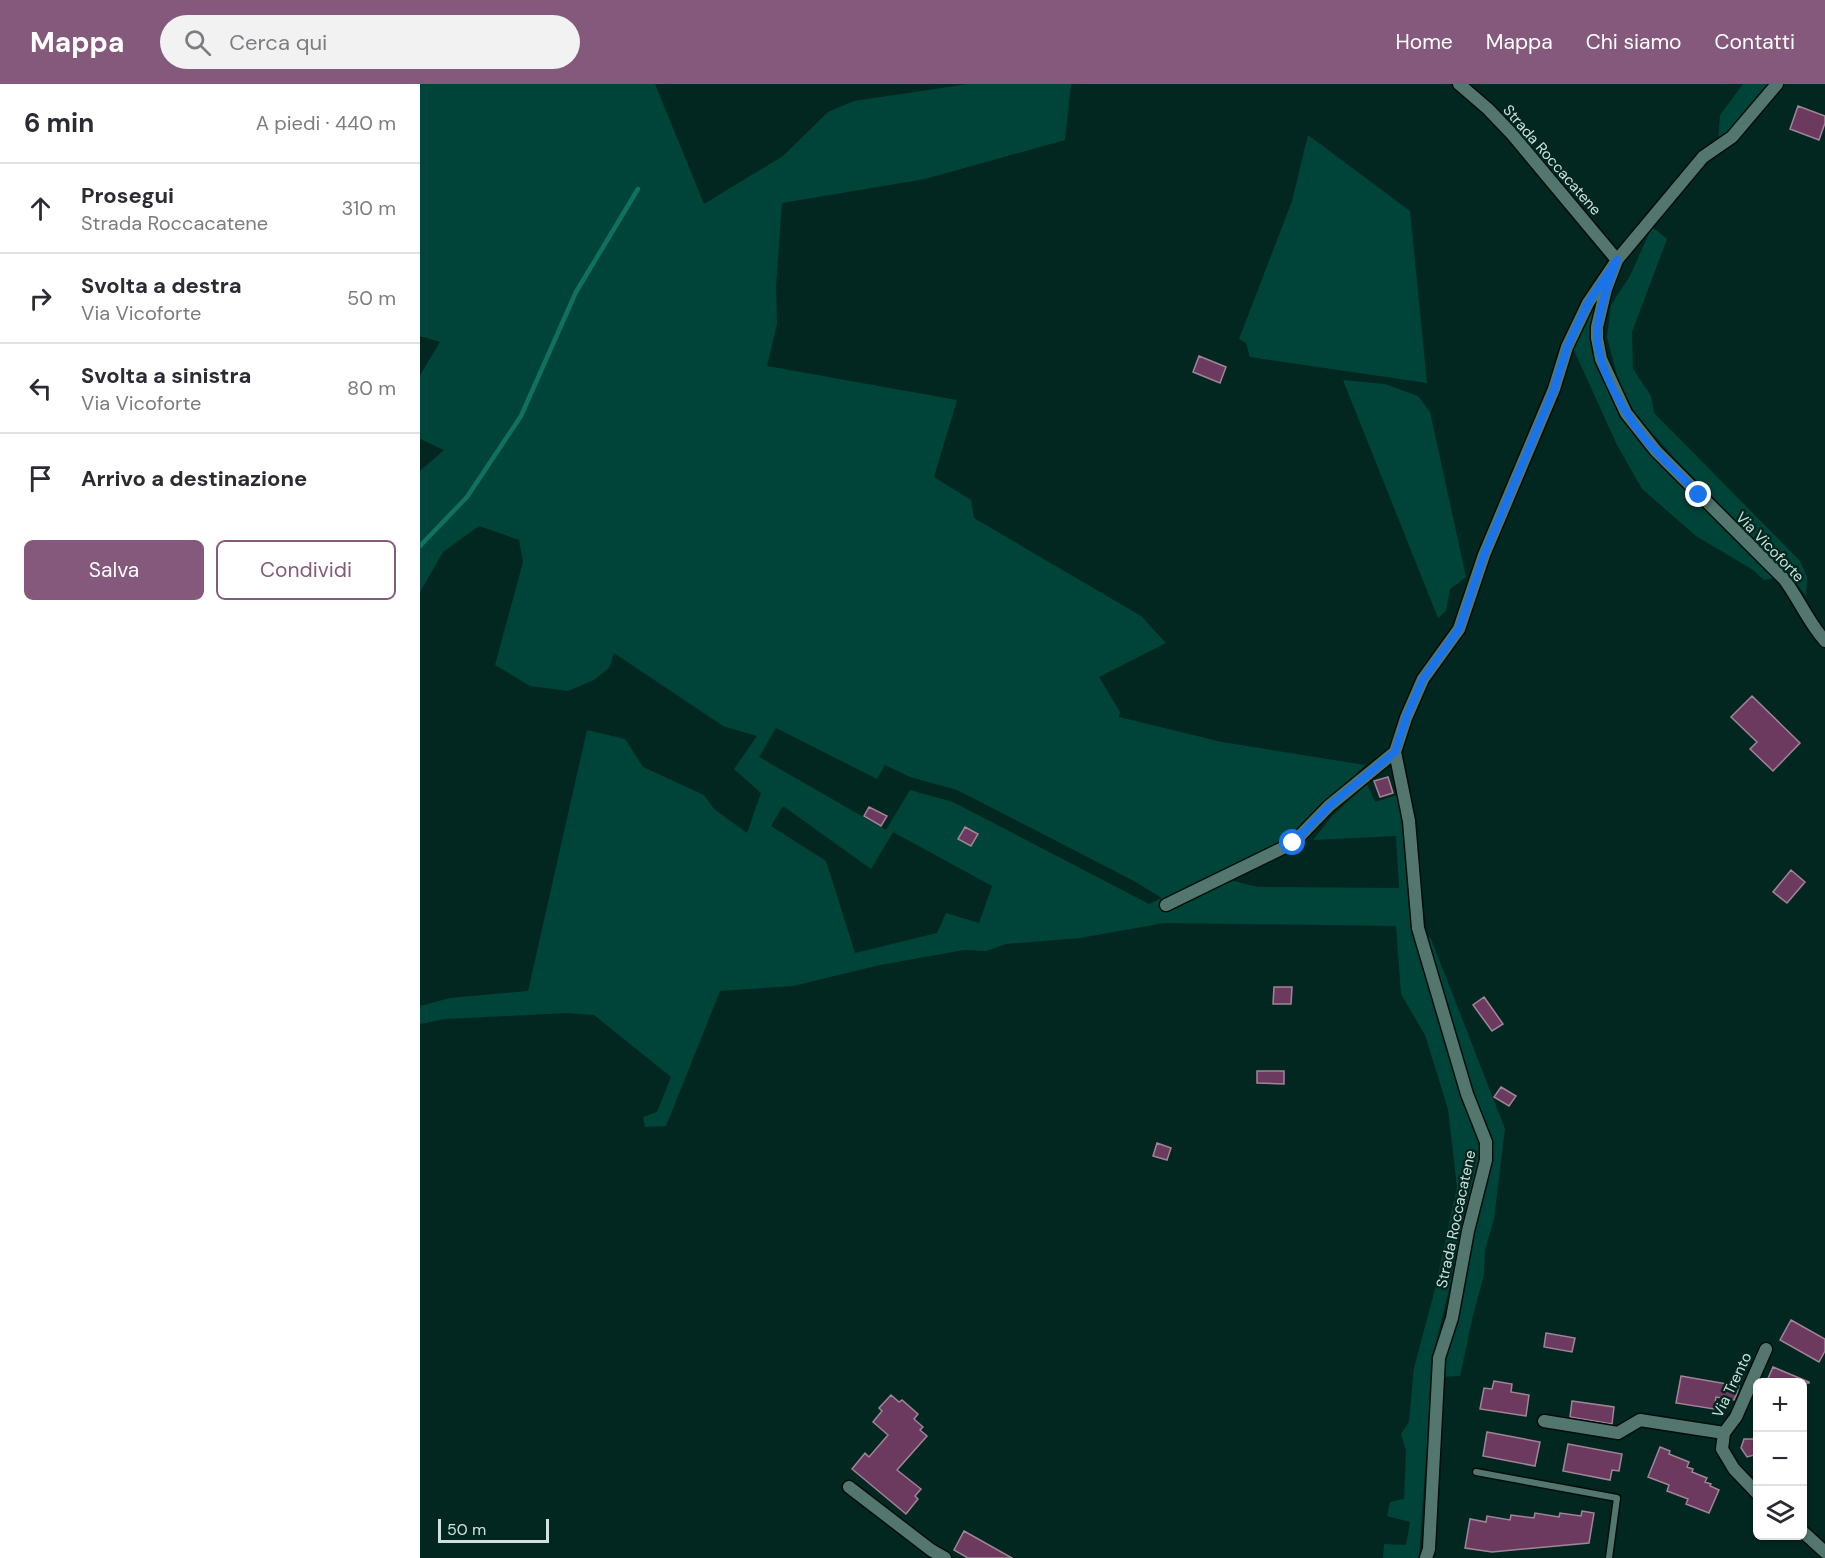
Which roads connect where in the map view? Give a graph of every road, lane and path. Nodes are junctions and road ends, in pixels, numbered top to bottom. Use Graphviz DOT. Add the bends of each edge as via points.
graph roads {
  1 [pos="1459,84"];
  2 [pos="1777,84"];
  3 [pos="1617,260"];
  4 [pos="1825,641"];
  5 [pos="1395,752"];
  6 [pos="1166,905"];
  7 [pos="1766,1349"];
  8 [pos="1545,1421"];
  9 [pos="1724,1433"];
  10 [pos="1476,1472"];
  11 [pos="849,1487"];
  12 [pos="1753,1489"];
  13 [pos="1807,1535"];
  14 [pos="1825,1552"];
  15 [pos="929,1554"];
  16 [pos="945,1558"];
  17 [pos="1426,1558"];
  18 [pos="1609,1558"];
  1 -- 3 [label="street, Strada Roccacatene" via="1511,133"];
  2 -- 3 [label="street, Strada Roccacatene" via="1732,137 1703,157"];
  3 -- 4 [label="street, Via Vicoforte" via="1606,289 1597,338 1601,359 1626,413 1656,451 1784,579"];
  3 -- 5 [label="street, Strada Roccacatene" via="1588,303 1567,347 1554,389 1484,555 1459,629 1423,679"];
  5 -- 6 [label="street" via="1329,806 1293,843"];
  5 -- 17 [label="street, Strada Roccacatene" via="1409,821 1418,928 1467,1094 1486,1142 1486,1160 1452,1318 1439,1358"];
  7 -- 9 [label="street, Via Trento" via="1736,1417"];
  8 -- 9 [label="street" via="1618,1433 1640,1420"];
  9 -- 12 [label="street, Via Trento" via="1722,1449"];
  10 -- 18 [label="lane" via="1617,1498"];
  11 -- 15 [label="street"];
  13 -- 14 [label="street"];
  15 -- 16 [label="street"];
}
